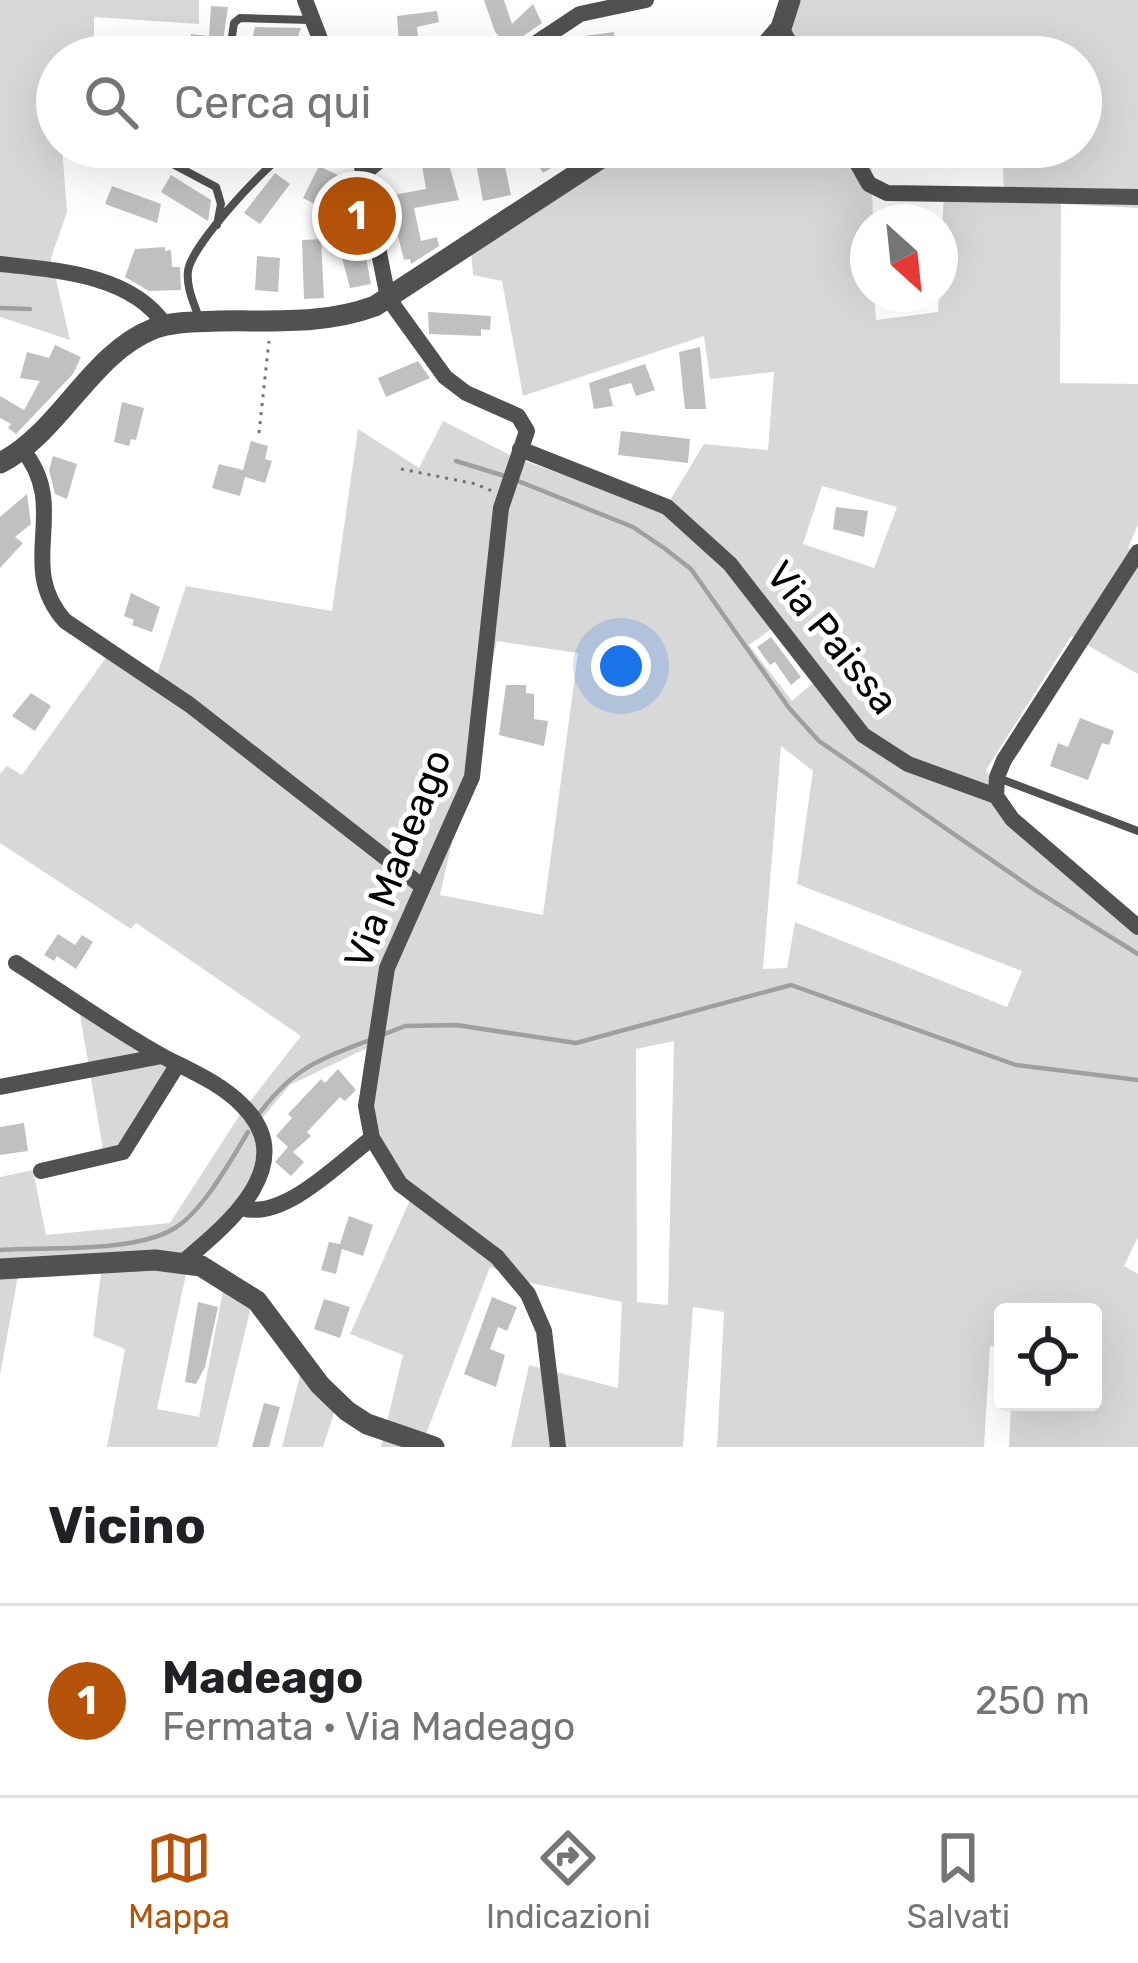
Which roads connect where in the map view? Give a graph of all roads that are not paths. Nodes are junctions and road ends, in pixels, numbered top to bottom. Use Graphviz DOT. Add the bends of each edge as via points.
graph roads {
  1 [pos="305,0"];
  2 [pos="646,0"];
  3 [pos="790,0"];
  4 [pos="313,20"];
  5 [pos="782,28"];
  6 [pos="232,36"];
  7 [pos="319,36"];
  8 [pos="547,36"];
  9 [pos="775,36"];
  10 [pos="786,36"];
  11 [pos="180,168"];
  12 [pos="265,168"];
  13 [pos="363,168"];
  14 [pos="370,168"];
  15 [pos="586,168"];
  16 [pos="860,168"];
  17 [pos="364,173"];
  18 [pos="1138,197"];
  19 [pos="217,227"];
  20 [pos="0,264"];
  21 [pos="388,298"];
  22 [pos="200,322"];
  23 [pos="165,325"];
  24 [pos="22,449"];
  25 [pos="520,449"];
  26 [pos="0,464"];
  27 [pos="1138,552"];
  28 [pos="996,787"];
  29 [pos="1138,831"];
  30 [pos="423,886"];
  31 [pos="1138,927"];
  32 [pos="16,963"];
  33 [pos="170,1060"];
  34 [pos="0,1087"];
  35 [pos="372,1138"];
  36 [pos="41,1171"];
  37 [pos="242,1208"];
  38 [pos="184,1261"];
  39 [pos="0,1269"];
  40 [pos="434,1447"];
  41 [pos="558,1447"];
  1 -- 4 [label="street"];
  2 -- 8 [label="street" via="580,14"];
  3 -- 5 [label="street"];
  4 -- 6 [label="lane" via="240,18"];
  4 -- 7 [label="street"];
  5 -- 9 [label="street"];
  5 -- 10 [label="street"];
  11 -- 19 [label="lane" via="216,187"];
  12 -- 19 [label="lane"];
  13 -- 17 [label="street"];
  14 -- 17 [label="street"];
  15 -- 21 [label="street"];
  16 -- 18 [label="street" via="887,193"];
  17 -- 21 [label="street"];
  19 -- 22 [label="lane" via="188,273"];
  20 -- 23 [label="street" via="110,285 145,303"];
  21 -- 22 [label="street" via="346,316"];
  21 -- 25 [label="street" via="454,386 521,418"];
  22 -- 23 [label="street"];
  23 -- 24 [label="street" via="120,350"];
  24 -- 26 [label="street"];
  24 -- 30 [label="street" via="47,500 40,568 65,621 190,706"];
  25 -- 28 [label="street, Via Paissa" via="667,507 730,564 863,735 908,764"];
  25 -- 30 [label="street, Via Madeago" via="501,508 472,777"];
  27 -- 28 [label="street"];
  28 -- 29 [label="lane"];
  28 -- 31 [label="street, Via Paissa" via="1012,819"];
  30 -- 35 [label="street, Via Madeago" via="387,968 366,1106"];
  32 -- 33 [label="street"];
  33 -- 34 [label="street"];
  33 -- 36 [label="street" via="123,1152"];
  33 -- 37 [label="street" via="232,1096 260,1130 259,1175"];
  35 -- 37 [label="street" via="284,1204"];
  35 -- 41 [label="street" via="409,1194 496,1257 528,1294 544,1331"];
  37 -- 38 [label="street"];
  38 -- 39 [label="street"];
  38 -- 40 [label="street" via="257,1301 347,1412"];
}
